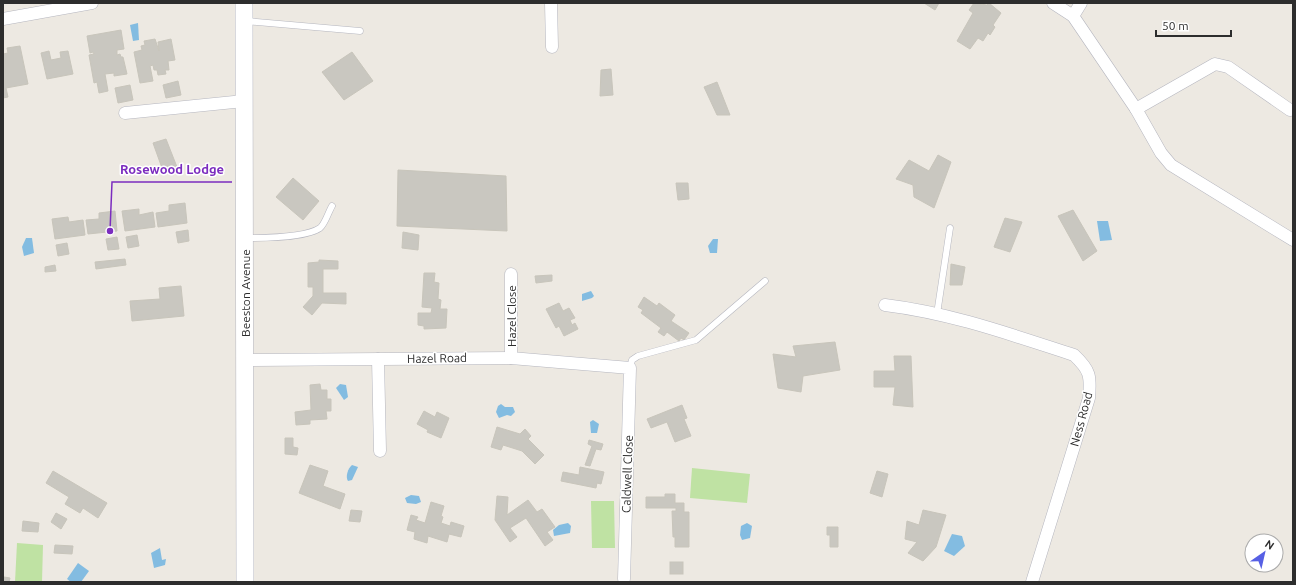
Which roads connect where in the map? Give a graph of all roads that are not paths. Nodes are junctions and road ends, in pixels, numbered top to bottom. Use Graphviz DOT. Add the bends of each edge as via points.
graph roads {
  1 [pos="92,3"];
  2 [pos="244,3"];
  3 [pos="551,3"];
  4 [pos="1053,3"];
  5 [pos="1081,3"];
  6 [pos="1073,16"];
  7 [pos="3,19"];
  8 [pos="244,21"];
  9 [pos="360,30"];
  10 [pos="552,47"];
  11 [pos="244,101"];
  12 [pos="1136,109"];
  13 [pos="1290,110"];
  14 [pos="125,113"];
  15 [pos="332,206"];
  16 [pos="950,228"];
  17 [pos="245,238"];
  18 [pos="1293,240"];
  19 [pos="511,274"];
  20 [pos="765,281"];
  21 [pos="886,305"];
  22 [pos="937,314"];
  23 [pos="511,358"];
  24 [pos="378,359"];
  25 [pos="245,360"];
  26 [pos="630,368"];
  27 [pos="380,451"];
  28 [pos="624,579"];
  29 [pos="245,582"];
  30 [pos="1032,582"];
  1 -- 7 [label="street"];
  2 -- 8 [label="street, Beeston Avenue"];
  3 -- 10 [label="street"];
  4 -- 6 [label="street"];
  5 -- 6 [label="street"];
  6 -- 12 [label="street"];
  8 -- 9 [label="lane"];
  8 -- 11 [label="street, Beeston Avenue"];
  11 -- 14 [label="street"];
  11 -- 17 [label="street, Beeston Avenue"];
  12 -- 13 [label="street" via="1215,64 1220,64"];
  12 -- 18 [label="street" via="1161,153 1171,165"];
  15 -- 17 [label="lane" via="321,228 313,231 272,238"];
  16 -- 22 [label="lane"];
  17 -- 25 [label="street, Beeston Avenue"];
  19 -- 23 [label="street, Hazel Close"];
  20 -- 26 [label="lane" via="696,340 638,356 632,360"];
  21 -- 22 [label="street, Ness Road"];
  22 -- 30 [label="street, Ness Road" via="973,322 1074,355 1087,368 1091,382 1089,398"];
  23 -- 24 [label="street, Hazel Road"];
  23 -- 26 [label="street, Hazel Road"];
  24 -- 25 [label="street, Hazel Road"];
  24 -- 27 [label="street"];
  25 -- 29 [label="street, Beeston Avenue"];
  26 -- 28 [label="street, Caldwell Close"];
}
